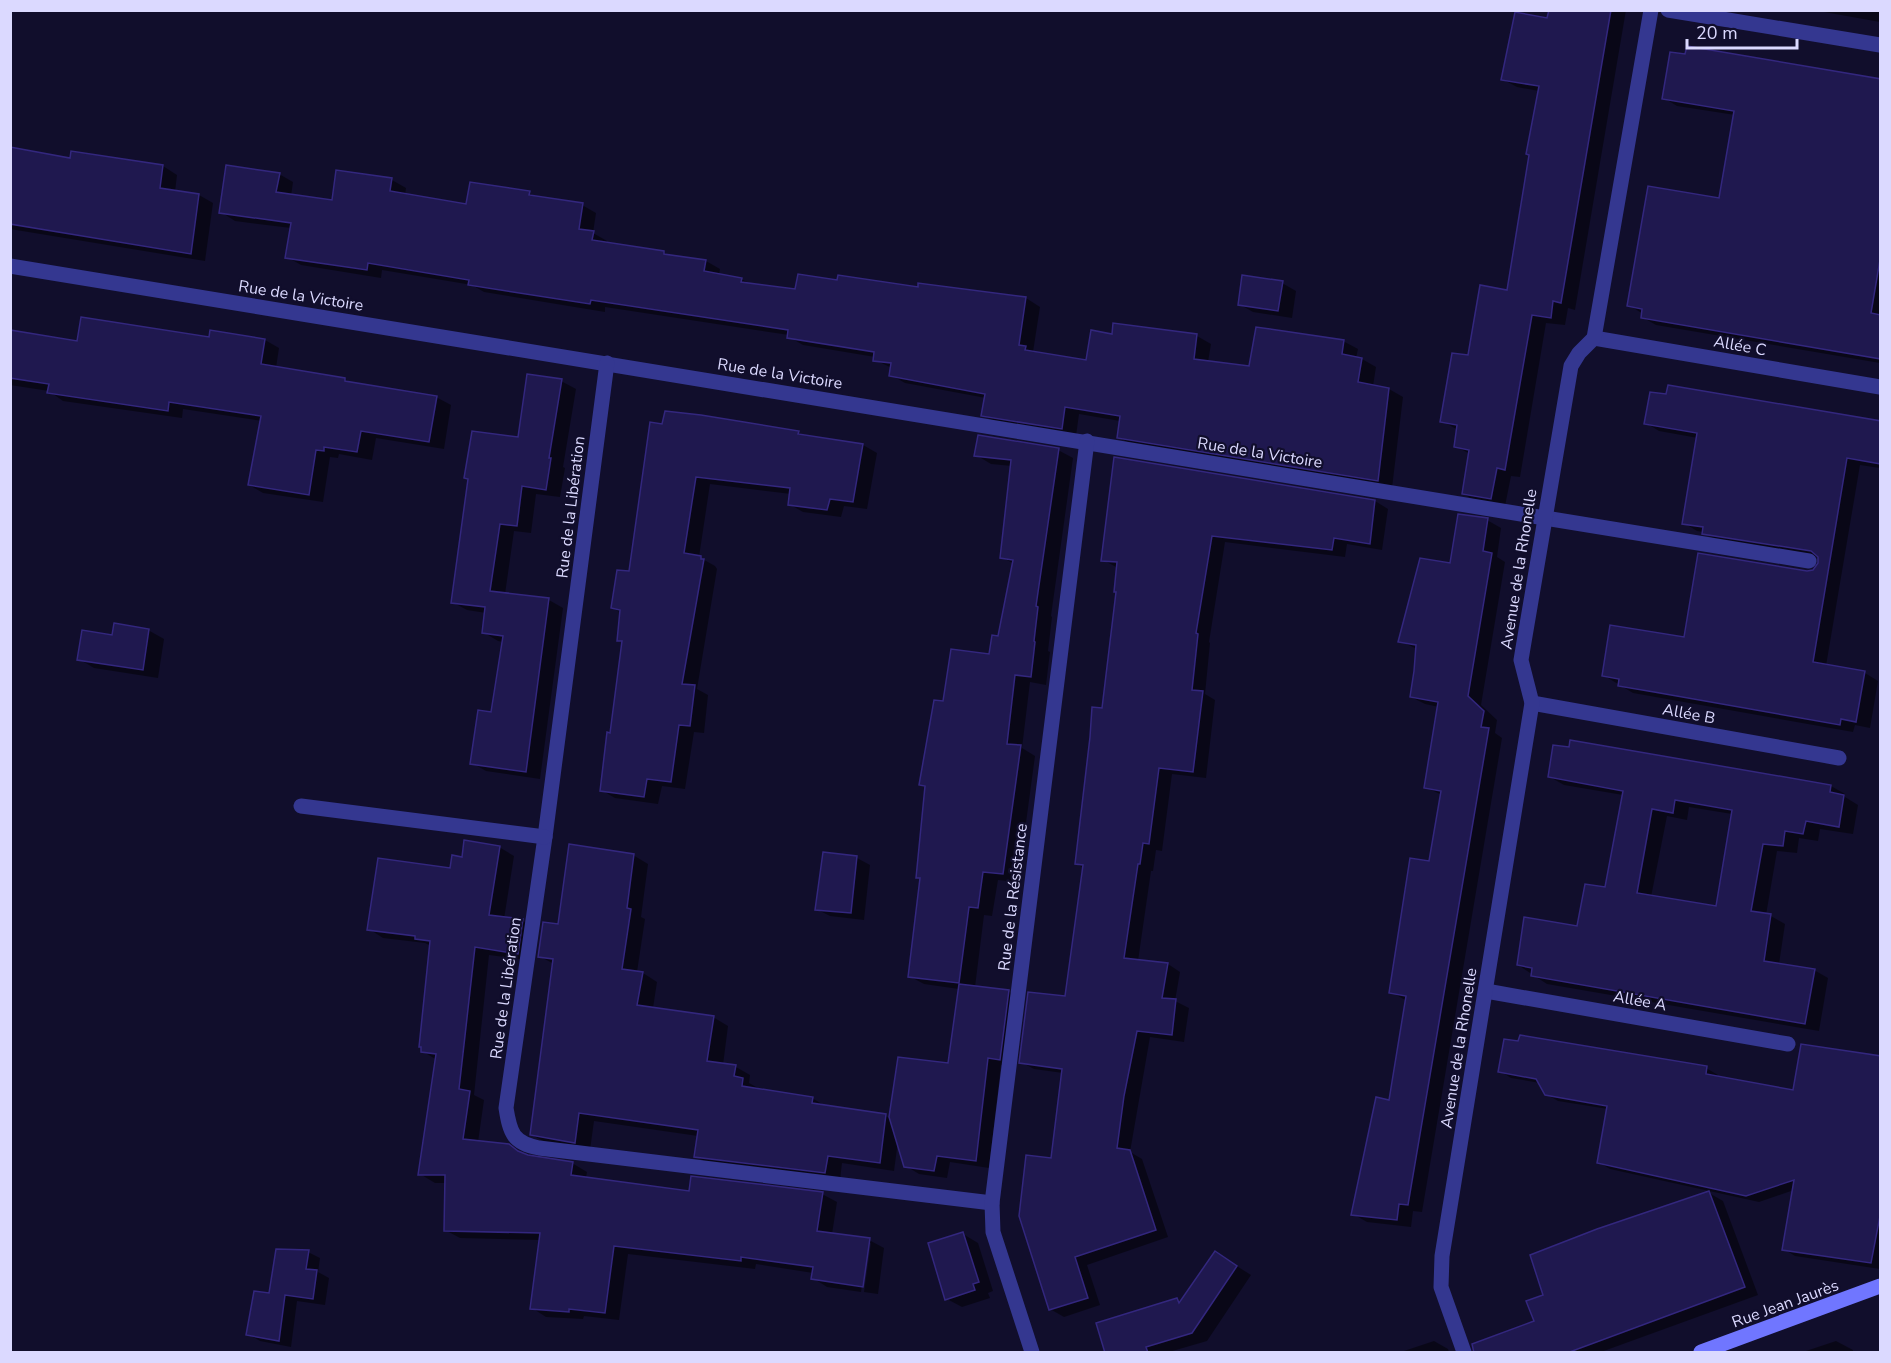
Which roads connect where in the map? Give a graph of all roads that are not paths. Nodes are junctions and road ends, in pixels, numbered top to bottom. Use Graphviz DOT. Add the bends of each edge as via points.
graph roads {
  1 [pos="1651,10"];
  2 [pos="1668,10"];
  3 [pos="1881,45"];
  4 [pos="10,266"];
  5 [pos="1594,338"];
  6 [pos="606,363"];
  7 [pos="1881,387"];
  8 [pos="1087,441"];
  9 [pos="1545,518"];
  10 [pos="1809,561"];
  11 [pos="1532,704"];
  12 [pos="1839,758"];
  13 [pos="301,806"];
  14 [pos="545,837"];
  15 [pos="1485,991"];
  16 [pos="1788,1044"];
  17 [pos="992,1203"];
  18 [pos="1881,1286"];
  19 [pos="1032,1353"];
  20 [pos="1464,1353"];
  21 [pos="1701,1353"];
  1 -- 5 [label="street, Avenue de la Rhonelle"];
  2 -- 3 [label="street"];
  4 -- 6 [label="street, Rue de la Victoire"];
  5 -- 7 [label="street, Allée C"];
  5 -- 9 [label="street, Avenue de la Rhonelle" via="1572,366"];
  6 -- 8 [label="street, Rue de la Victoire"];
  6 -- 14 [label="street, Rue de la Libération"];
  8 -- 9 [label="street, Rue de la Victoire"];
  8 -- 17 [label="street, Rue de la Résistance"];
  9 -- 10 [label="street, Rue de la Victoire"];
  9 -- 11 [label="street, Avenue de la Rhonelle" via="1521,660"];
  11 -- 12 [label="street, Allée B"];
  11 -- 15 [label="street, Avenue de la Rhonelle"];
  13 -- 14 [label="street"];
  14 -- 17 [label="street, Rue de la Libération" via="506,1108 512,1133 519,1142 539,1148"];
  15 -- 16 [label="street, Allée A"];
  15 -- 20 [label="street, Avenue de la Rhonelle" via="1440,1272 1446,1305"];
  17 -- 19 [label="street, Rue de la Résistance" via="993,1232"];
  18 -- 21 [label="street, Rue Jean Jaurès"];
}
